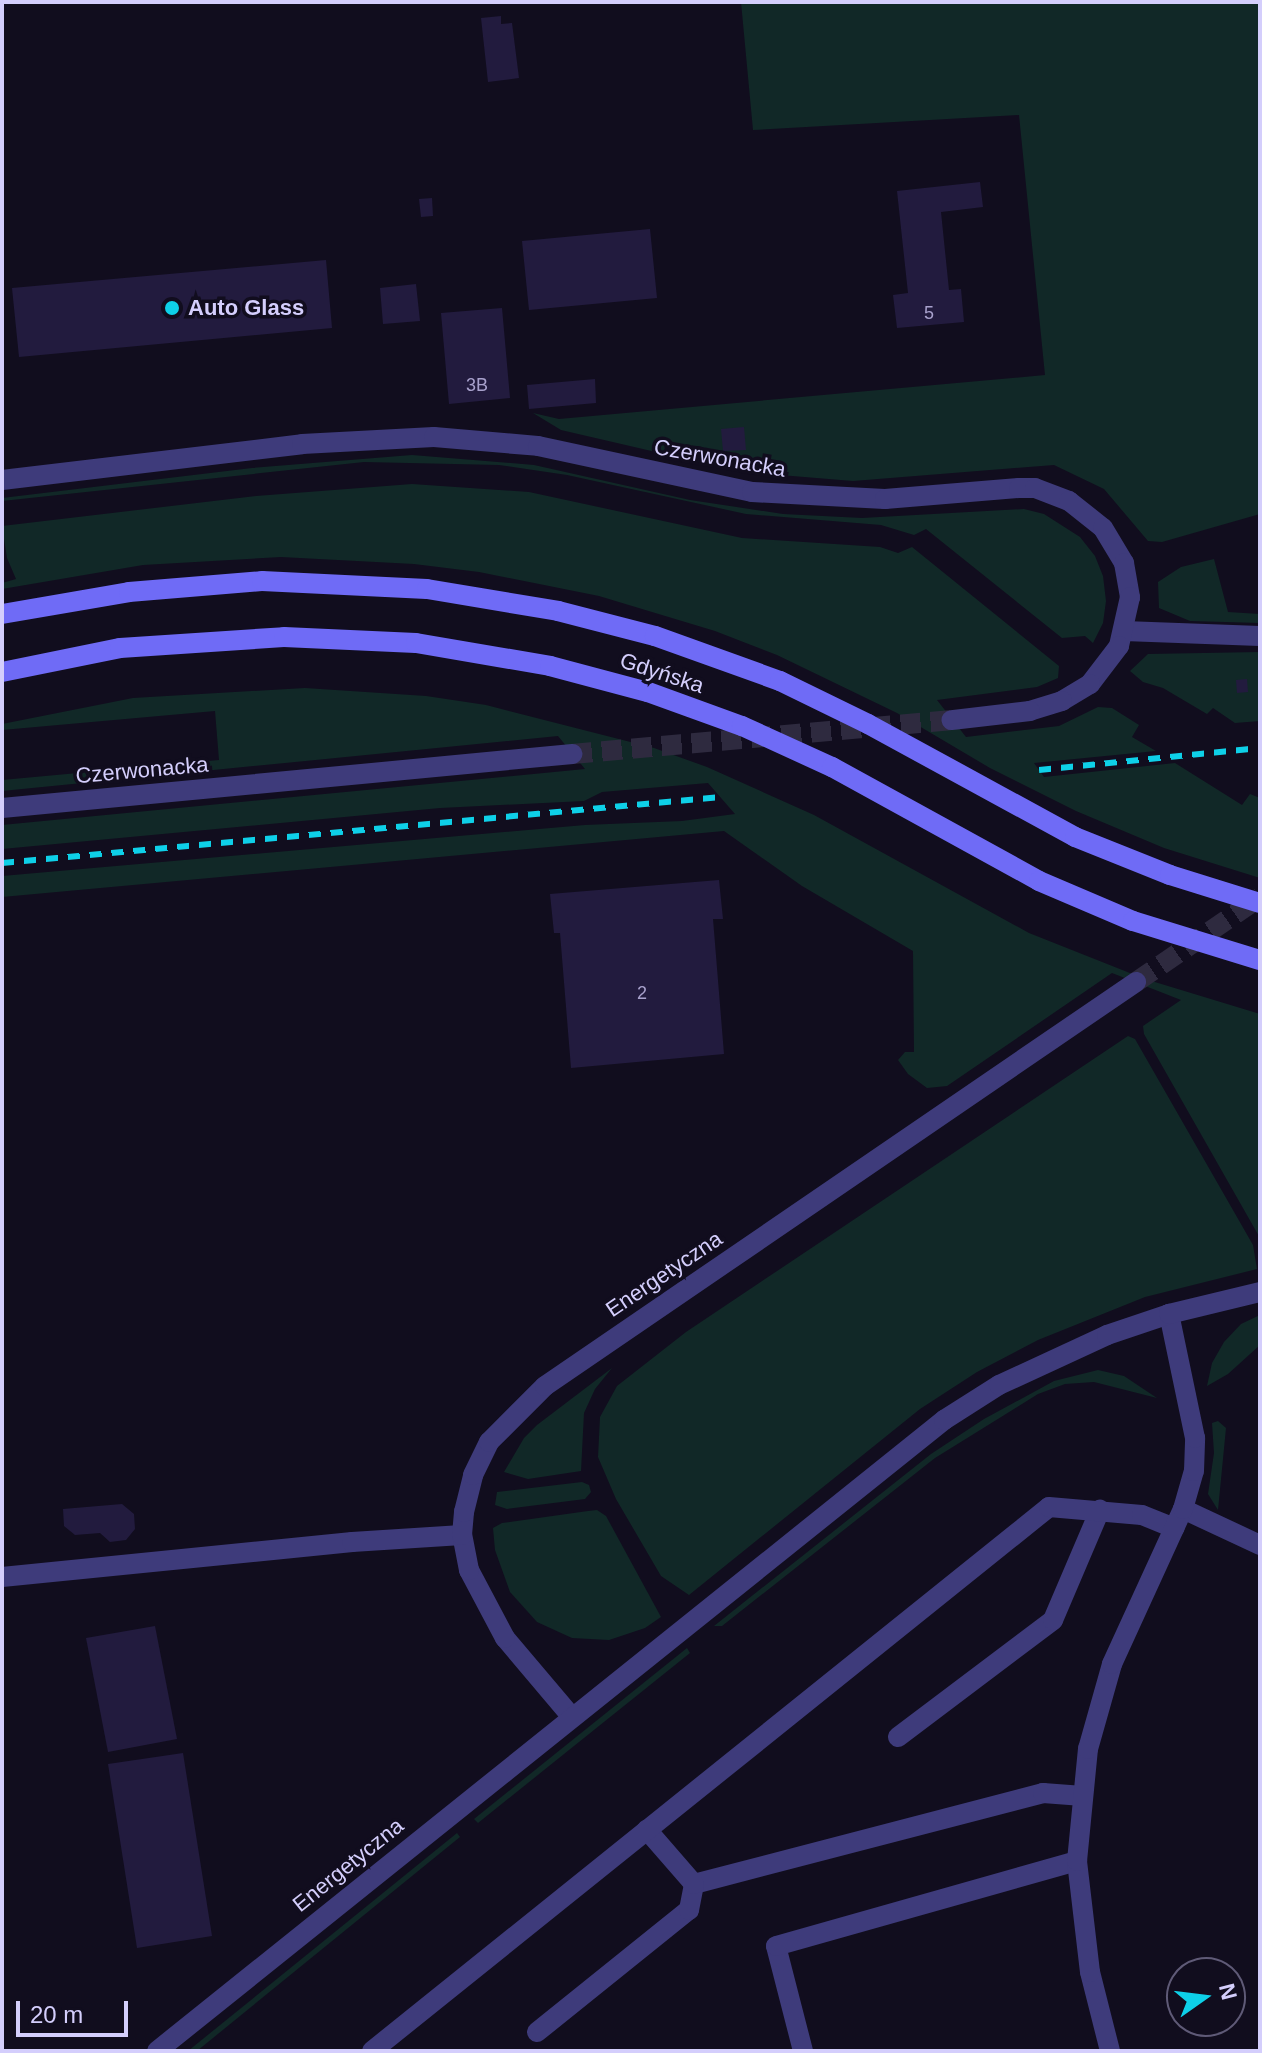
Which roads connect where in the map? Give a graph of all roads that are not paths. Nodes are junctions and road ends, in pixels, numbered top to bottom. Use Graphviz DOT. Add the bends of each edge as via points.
graph roads {
  1 [pos="2,480"];
  2 [pos="2,614"];
  3 [pos="1124,631"];
  4 [pos="1260,636"];
  5 [pos="2,672"];
  6 [pos="952,720"];
  7 [pos="572,754"];
  8 [pos="2,808"];
  9 [pos="1260,903"];
  10 [pos="1260,960"];
  11 [pos="1136,982"];
  12 [pos="1260,1292"];
  13 [pos="1169,1314"];
  14 [pos="1183,1509"];
  15 [pos="1100,1510"];
  16 [pos="1174,1528"];
  17 [pos="462,1535"];
  18 [pos="1260,1545"];
  19 [pos="2,1577"];
  20 [pos="571,1716"];
  21 [pos="898,1737"];
  22 [pos="1083,1796"];
  23 [pos="647,1830"];
  24 [pos="1077,1861"];
  25 [pos="694,1884"];
  26 [pos="537,2032"];
  27 [pos="157,2051"];
  28 [pos="372,2051"];
  29 [pos="803,2051"];
  30 [pos="1110,2051"];
  1 -- 3 [label="street, Czerwonacka" via="302,444 434,437 538,446 684,479 791,495 885,499 1035,488 1087,514 1115,547 1130,597"];
  2 -- 9 [label="main road, Gdyńska" via="129,592 262,581 427,589 558,611 655,636 780,681 1075,837 1180,879"];
  3 -- 4 [label="street"];
  3 -- 6 [label="street, Czerwonacka" via="1107,667 1072,697 1041,709"];
  5 -- 10 [label="main road, Gdyńska" via="120,648 296,636 416,643 550,666 742,726 832,767 1039,881 1133,921"];
  7 -- 8 [label="street, Czerwonacka"];
  11 -- 17 [label="street, Energetyczna" via="545,1386 489,1442 473,1475"];
  12 -- 13 [label="street, Energetyczna"];
  13 -- 14 [label="street" via="1195,1438 1194,1471"];
  13 -- 20 [label="street, Energetyczna" via="1046,1362 944,1420"];
  14 -- 16 [label="street"];
  14 -- 18 [label="street"];
  15 -- 16 [label="street" via="1142,1515"];
  15 -- 21 [label="street" via="1053,1620"];
  15 -- 23 [label="street" via="1049,1507"];
  16 -- 22 [label="street" via="1112,1664 1088,1749"];
  17 -- 19 [label="street"];
  17 -- 20 [label="street, Energetyczna" via="482,1601 505,1638"];
  20 -- 27 [label="street, Energetyczna"];
  22 -- 24 [label="street"];
  22 -- 25 [label="street" via="1043,1793"];
  23 -- 25 [label="street"];
  23 -- 28 [label="street"];
  24 -- 29 [label="street" via="776,1946"];
  24 -- 30 [label="street" via="1090,1972"];
  25 -- 26 [label="street" via="689,1910"];
}
